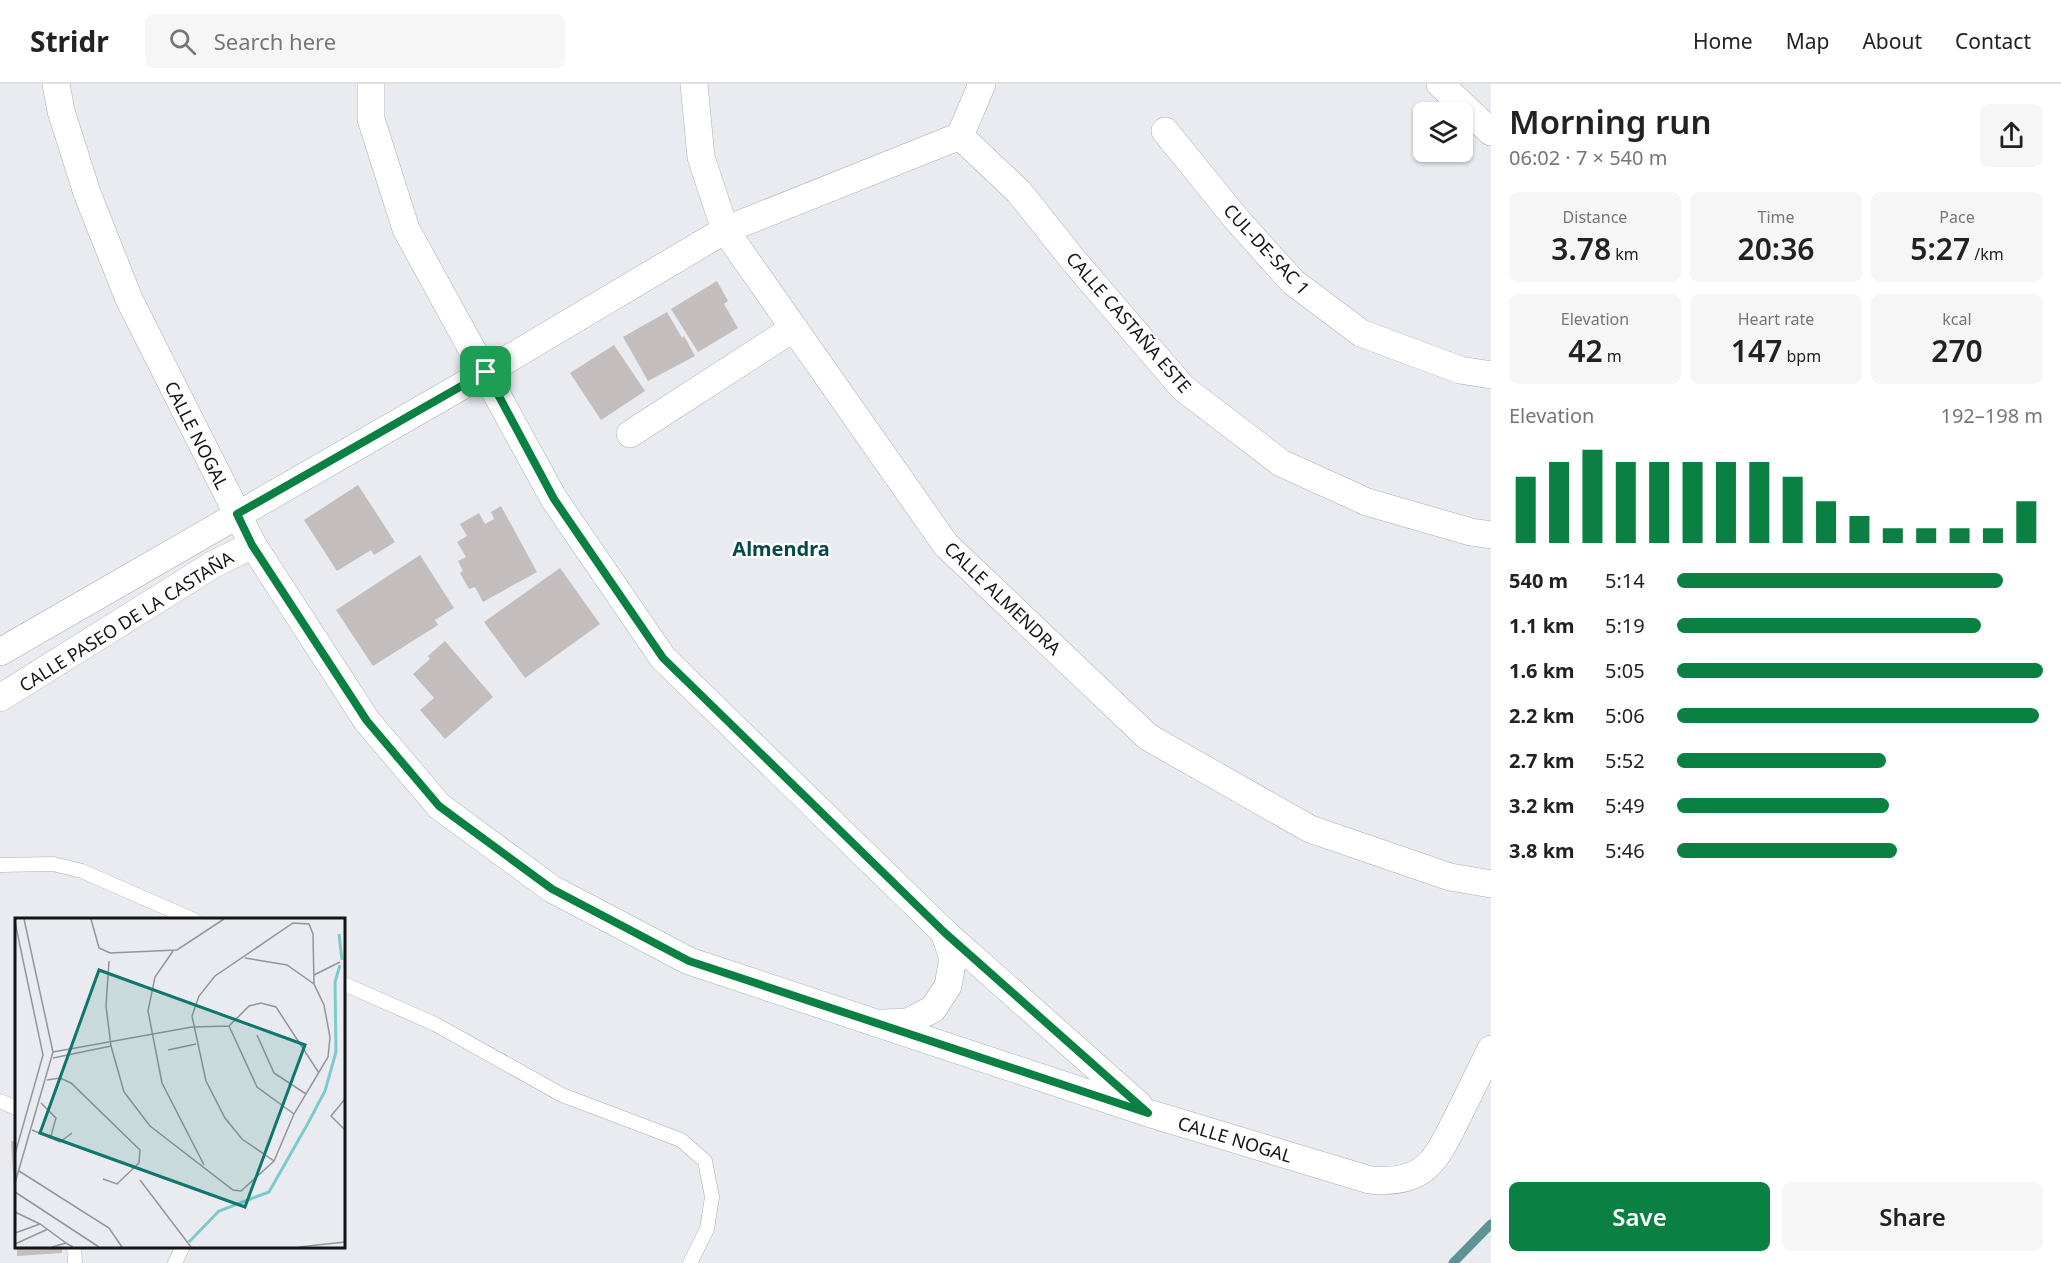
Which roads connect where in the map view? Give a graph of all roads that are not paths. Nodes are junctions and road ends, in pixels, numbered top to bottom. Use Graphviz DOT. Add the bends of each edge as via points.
graph roads {
  1 [pos="56,84"];
  2 [pos="371,84"];
  3 [pos="694,84"];
  4 [pos="982,84"];
  5 [pos="1440,84"];
  6 [pos="1165,131"];
  7 [pos="1491,132"];
  8 [pos="960,136"];
  9 [pos="725,230"];
  10 [pos="794,328"];
  11 [pos="486,372"];
  12 [pos="1491,375"];
  13 [pos="630,434"];
  14 [pos="237,514"];
  15 [pos="1491,535"];
  16 [pos="252,545"];
  17 [pos="0,652"];
  18 [pos="0,698"];
  19 [pos="0,865"];
  20 [pos="1491,884"];
  21 [pos="189,918"];
  22 [pos="944,932"];
  23 [pos="345,984"];
  24 [pos="880,1023"];
  25 [pos="1491,1049"];
  26 [pos="0,1101"];
  27 [pos="15,1108"];
  28 [pos="1148,1113"];
  29 [pos="74,1248"];
  30 [pos="182,1248"];
  31 [pos="75,1263"];
  32 [pos="175,1263"];
  33 [pos="690,1263"];
  1 -- 14 [label="street, CALLE NOGAL" via="87,193 129,299"];
  2 -- 11 [label="street" via="371,119 406,229"];
  3 -- 9 [label="street, CALLE ALMENDRA" via="701,157"];
  4 -- 8 [label="street"];
  5 -- 7 [label="street"];
  6 -- 12 [label="street, CUL-DE-SAC 1" via="1293,282 1361,333 1460,370"];
  8 -- 9 [label="street, CALLE PASEO DE LA CASTAÑA"];
  8 -- 15 [label="street, CALLE CASTAÑA ESTE" via="1019,192 1182,388 1281,463 1367,502"];
  9 -- 10 [label="street, CALLE ALMENDRA"];
  9 -- 11 [label="street, CALLE PASEO DE LA CASTAÑA"];
  10 -- 13 [label="street"];
  10 -- 20 [label="street, CALLE ALMENDRA" via="946,545 1148,737 1310,829 1450,877"];
  11 -- 14 [label="street, CALLE PASEO DE LA CASTAÑA"];
  11 -- 22 [label="street" via="554,499 663,658"];
  14 -- 16 [label="street, CALLE NOGAL"];
  14 -- 17 [label="street, CALLE PASEO DE LA CASTAÑA"];
  16 -- 18 [label="street, CALLE PASEO DE LA CASTAÑA" via="214,564"];
  16 -- 24 [label="street, CALLE NOGAL" via="367,721 439,806 552,889 689,961"];
  19 -- 21 [label="lane" via="53,864 82,871"];
  22 -- 24 [label="street" via="952,958 948,986 933,1009 908,1022"];
  22 -- 28 [label="street"];
  23 -- 33 [label="lane" via="435,1024 562,1095 681,1140 705,1161 712,1197 707,1229"];
  24 -- 28 [label="street, CALLE NOGAL"];
  25 -- 28 [label="street, CALLE NOGAL" via="1438,1156 1424,1170 1406,1179 1370,1180"];
  26 -- 27 [label="lane"];
  29 -- 31 [label="lane"];
  30 -- 32 [label="lane"];
}
